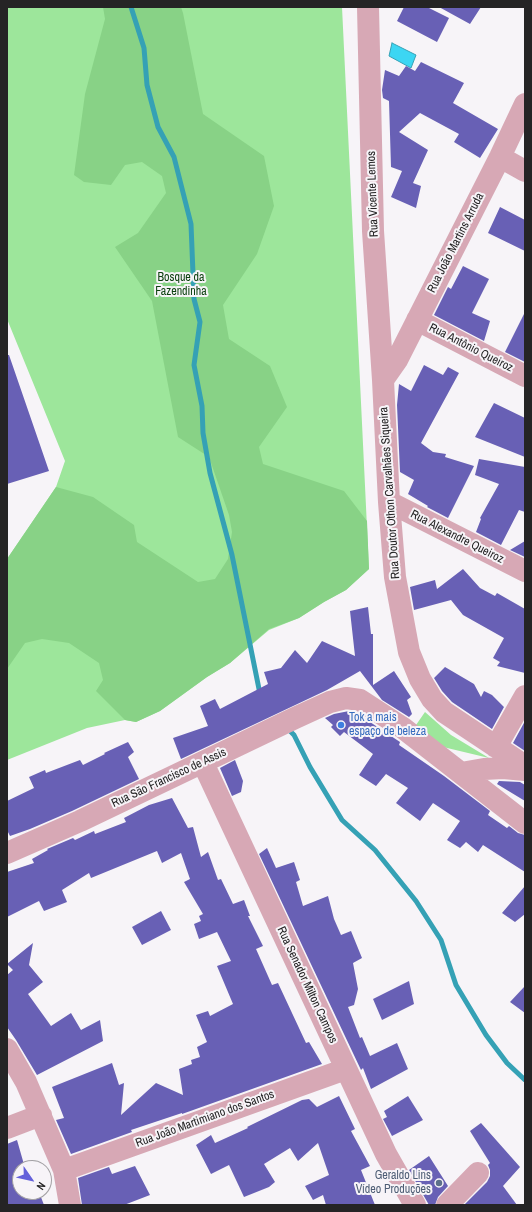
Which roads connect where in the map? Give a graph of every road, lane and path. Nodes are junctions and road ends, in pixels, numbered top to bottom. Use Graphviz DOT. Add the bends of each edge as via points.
graph roads {
  1 [pos="368,7"];
  2 [pos="525,104"];
  3 [pos="500,157"];
  4 [pos="525,171"];
  5 [pos="417,320"];
  6 [pos="525,376"];
  7 [pos="383,380"];
  8 [pos="389,502"];
  9 [pos="525,571"];
  10 [pos="525,696"];
  11 [pos="496,747"];
  12 [pos="203,763"];
  13 [pos="525,766"];
  14 [pos="525,770"];
  15 [pos="461,772"];
  16 [pos="525,823"];
  17 [pos="7,853"];
  18 [pos="7,1049"];
  19 [pos="346,1069"];
  20 [pos="41,1115"];
  21 [pos="7,1128"];
  22 [pos="64,1170"];
  23 [pos="478,1172"];
  24 [pos="70,1205"];
  25 [pos="416,1205"];
  26 [pos="447,1205"];
  1 -- 7 [label="street, Rua Vicente Lemos" via="373,231"];
  2 -- 3 [label="street, Rua João Martins Arruda"];
  3 -- 4 [label="street"];
  3 -- 5 [label="street, Rua João Martins Arruda"];
  5 -- 6 [label="street, Rua Antônio Queiroz"];
  5 -- 7 [label="street, Rua João Martins Arruda" via="397,360"];
  7 -- 8 [label="street, Rua Doutor Othon Carvalhães Siqueira"];
  8 -- 9 [label="street, Rua Alexandre Queiroz"];
  8 -- 11 [label="street, Rua Doutor Othon Carvalhães Siqueira" via="395,577 410,652 420,679 432,700 444,712"];
  10 -- 11 [label="street"];
  11 -- 13 [label="street, Rua Doutor Othon Carvalhães Siqueira"];
  12 -- 15 [label="street, Rua São Francisco de Assis" via="330,702 346,698 360,700 403,728"];
  12 -- 17 [label="street, Rua São Francisco de Assis"];
  12 -- 19 [label="street, Rua Senador Milton Campos"];
  14 -- 15 [label="street" via="503,768"];
  15 -- 16 [label="street, Rua São Francisco de Assis"];
  18 -- 20 [label="street"];
  19 -- 22 [label="street, Rua João Martimiano dos Santos"];
  19 -- 25 [label="street, Rua Senador Milton Campos" via="386,1154"];
  20 -- 21 [label="street"];
  20 -- 22 [label="street"];
  22 -- 24 [label="street"];
  23 -- 26 [label="street"];
}
